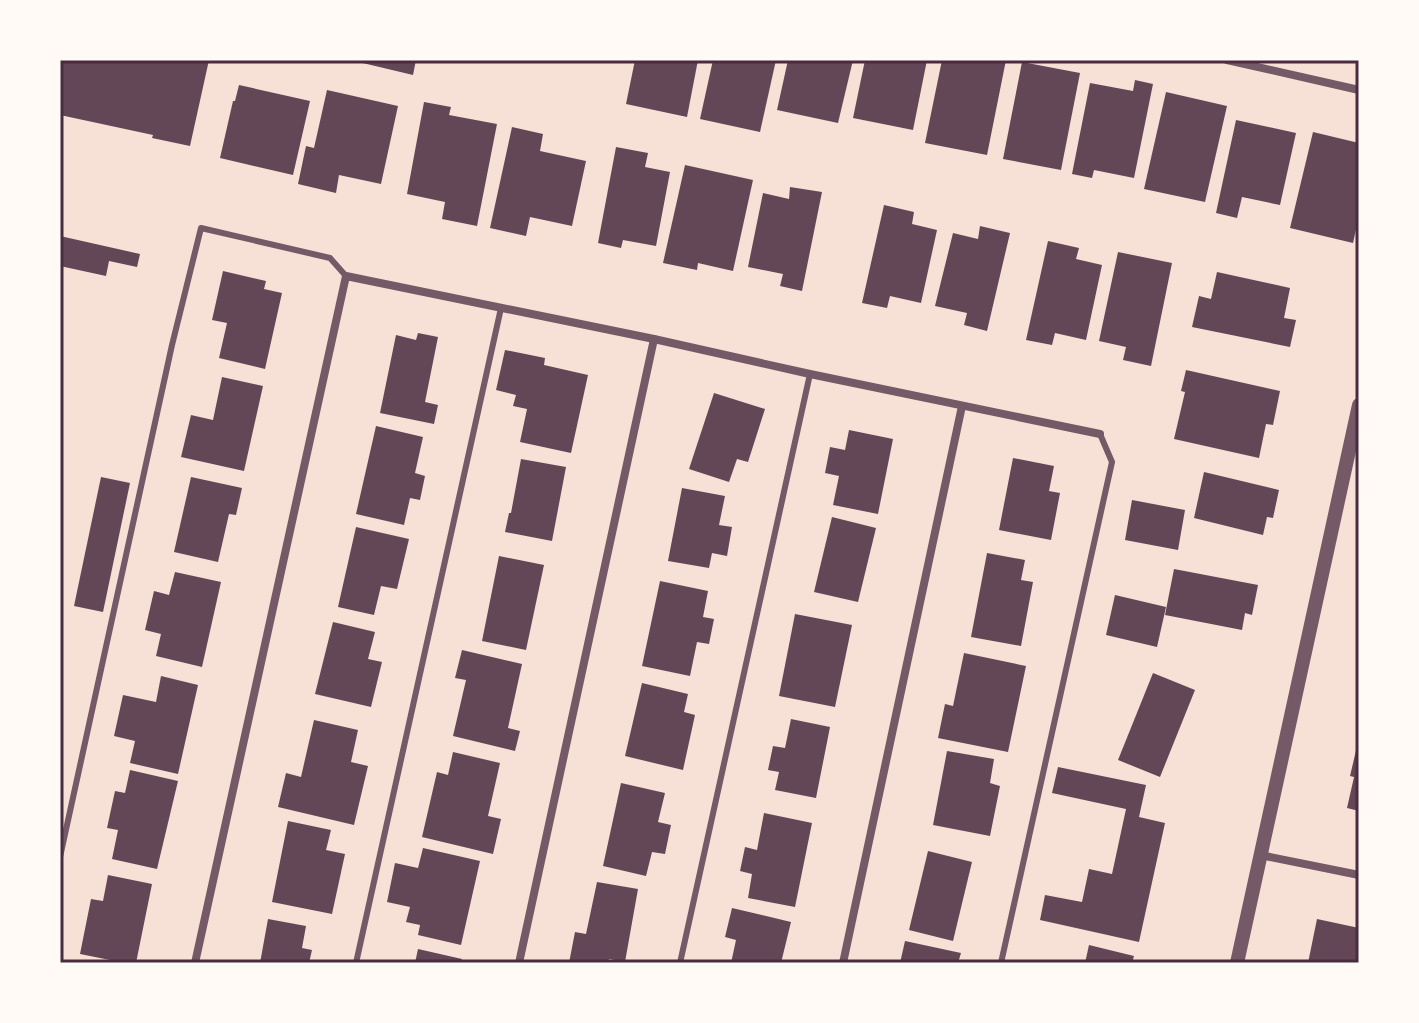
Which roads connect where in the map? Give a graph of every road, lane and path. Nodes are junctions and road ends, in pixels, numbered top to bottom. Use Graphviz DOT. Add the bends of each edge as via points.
graph roads {
  1 [pos="1227,60"];
  2 [pos="1359,90"];
  3 [pos="346,276"];
  4 [pos="501,308"];
  5 [pos="654,339"];
  6 [pos="810,374"];
  7 [pos="1359,405"];
  8 [pos="962,406"];
  9 [pos="1100,434"];
  10 [pos="1260,855"];
  11 [pos="60,857"];
  12 [pos="1359,875"];
  13 [pos="195,963"];
  14 [pos="356,963"];
  15 [pos="519,963"];
  16 [pos="680,963"];
  17 [pos="843,963"];
  18 [pos="1001,963"];
  19 [pos="1237,963"];
  1 -- 2 [label="street"];
  3 -- 4 [label="street"];
  3 -- 11 [label="lane" via="330,258 201,228"];
  3 -- 13 [label="street"];
  4 -- 5 [label="street"];
  4 -- 14 [label="lane"];
  5 -- 6 [label="street"];
  5 -- 15 [label="street"];
  6 -- 8 [label="street"];
  6 -- 16 [label="lane"];
  7 -- 10 [label="street"];
  8 -- 9 [label="street"];
  8 -- 17 [label="street"];
  9 -- 18 [label="lane" via="1112,462"];
  10 -- 12 [label="street"];
  10 -- 19 [label="street"];
}
